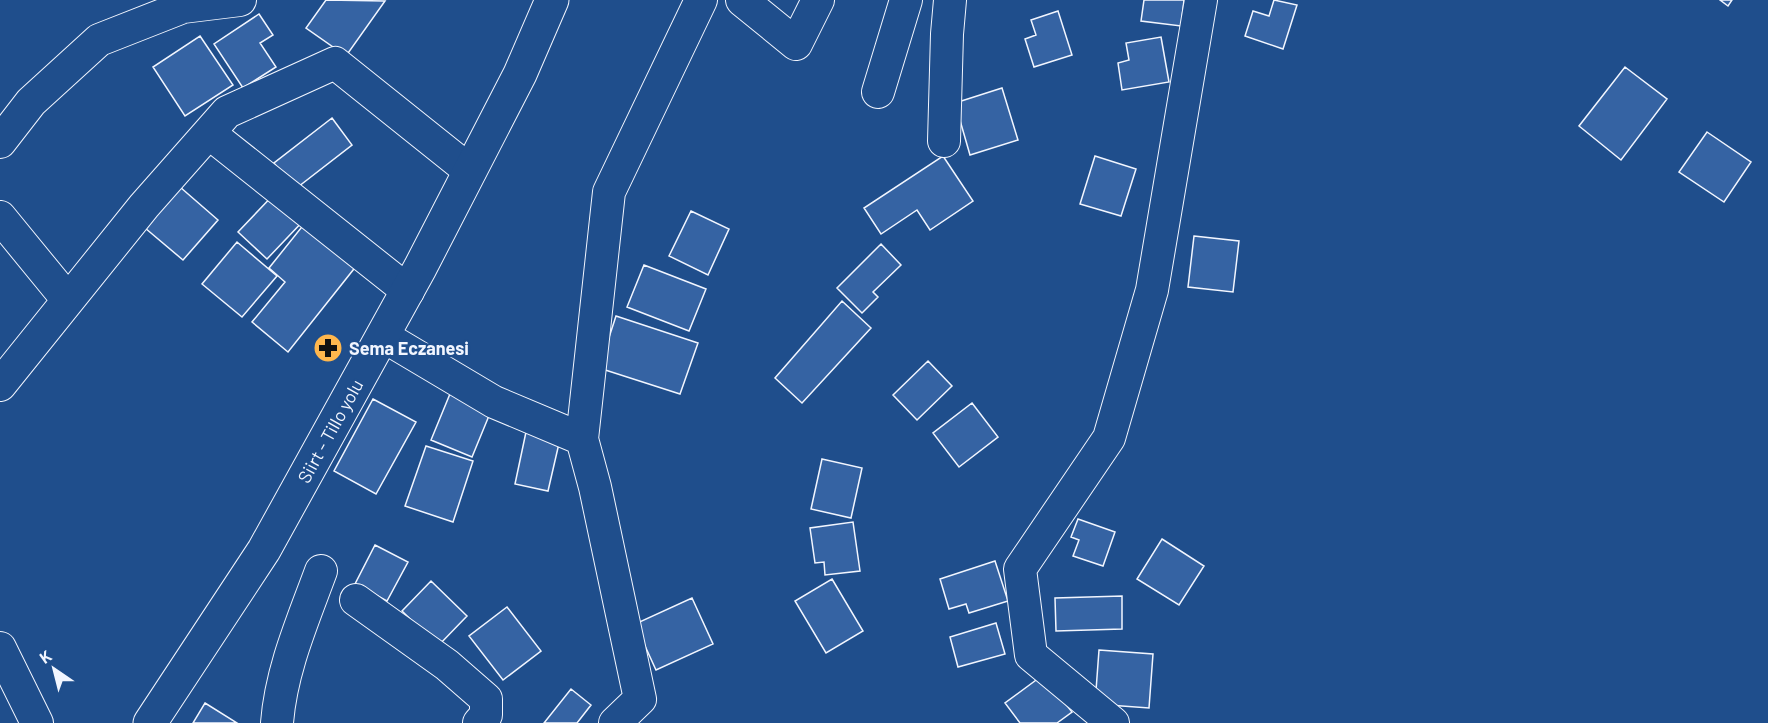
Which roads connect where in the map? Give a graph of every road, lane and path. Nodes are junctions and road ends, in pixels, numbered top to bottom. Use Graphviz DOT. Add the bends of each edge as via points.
graph roads {
  1 [pos="240,0"];
  2 [pos="552,0"];
  3 [pos="701,0"];
  4 [pos="742,0"];
  5 [pos="818,0"];
  6 [pos="906,0"];
  7 [pos="950,0"];
  8 [pos="1201,0"];
  9 [pos="878,92"];
  10 [pos="209,133"];
  11 [pos="944,141"];
  12 [pos="0,142"];
  13 [pos="470,171"];
  14 [pos="0,217"];
  15 [pos="408,291"];
  16 [pos="68,300"];
  17 [pos="383,336"];
  18 [pos="0,385"];
  19 [pos="582,439"];
  20 [pos="321,571"];
  21 [pos="356,600"];
  22 [pos="0,648"];
  23 [pos="647,711"];
  24 [pos="150,722"];
  25 [pos="37,723"];
  26 [pos="277,723"];
  27 [pos="478,723"];
  28 [pos="615,723"];
  29 [pos="1113,723"];
  1 -- 12 [label="street" via="183,7 99,40 31,102"];
  2 -- 13 [label="main road, Siirt - Tillo yolu" via="520,74"];
  3 -- 19 [label="street" via="609,192"];
  4 -- 5 [label="street" via="796,44"];
  6 -- 9 [label="street"];
  7 -- 11 [label="street"];
  8 -- 29 [label="street" via="1152,290 1108,438 1020,569 1030,655"];
  10 -- 13 [label="street" via="227,112 335,63"];
  10 -- 15 [label="street"];
  10 -- 16 [label="street"];
  13 -- 15 [label="main road, Siirt - Tillo yolu"];
  14 -- 16 [label="street"];
  15 -- 17 [label="main road, Siirt - Tillo yolu"];
  16 -- 18 [label="street"];
  17 -- 19 [label="street" via="494,402"];
  17 -- 24 [label="main road, Siirt - Tillo yolu" via="264,550"];
  19 -- 23 [label="street"];
  20 -- 26 [label="street" via="294,644"];
  21 -- 27 [label="street" via="447,665 486,699 486,715"];
  22 -- 25 [label="street"];
  23 -- 28 [label="street"];
}
